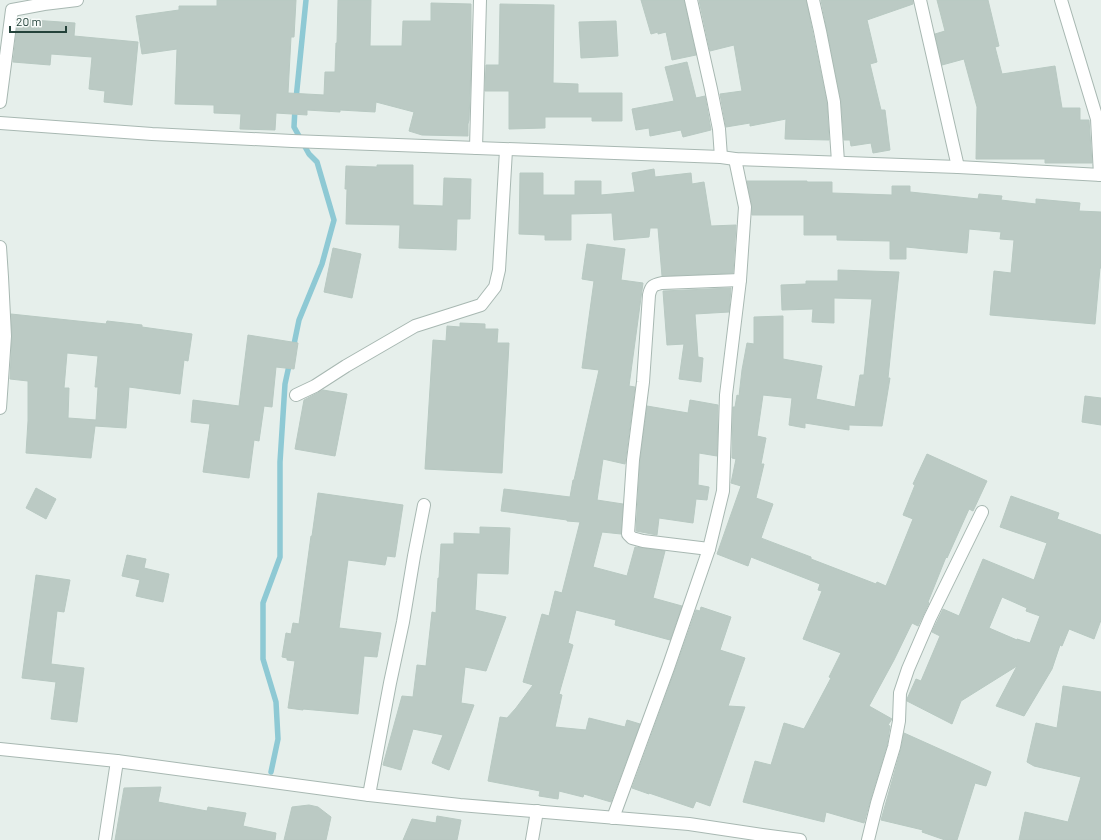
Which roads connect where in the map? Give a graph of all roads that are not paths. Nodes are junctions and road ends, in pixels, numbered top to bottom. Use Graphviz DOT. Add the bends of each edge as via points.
graph roads {
  1 [pos="77,0"];
  2 [pos="480,0"];
  3 [pos="691,0"];
  4 [pos="813,0"];
  5 [pos="920,0"];
  6 [pos="1062,0"];
  7 [pos="12,5"];
  8 [pos="0,102"];
  9 [pos="0,123"];
  10 [pos="476,148"];
  11 [pos="506,150"];
  12 [pos="721,157"];
  13 [pos="735,160"];
  14 [pos="838,162"];
  15 [pos="958,167"];
  16 [pos="1101,175"];
  17 [pos="0,246"];
  18 [pos="740,280"];
  19 [pos="1,383"];
  20 [pos="296,395"];
  21 [pos="0,408"];
  22 [pos="424,505"];
  23 [pos="982,512"];
  24 [pos="709,549"];
  25 [pos="0,749"];
  26 [pos="117,761"];
  27 [pos="369,795"];
  28 [pos="537,811"];
  29 [pos="613,818"];
  30 [pos="761,838"];
  31 [pos="105,840"];
  32 [pos="532,840"];
  33 [pos="800,840"];
  34 [pos="868,840"];
  1 -- 7 [label="street"];
  2 -- 10 [label="street"];
  3 -- 12 [label="street" via="719,128"];
  4 -- 14 [label="street" via="834,102"];
  5 -- 15 [label="street"];
  6 -- 16 [label="street" via="1097,119"];
  7 -- 8 [label="street"];
  9 -- 10 [label="street" via="152,134"];
  10 -- 11 [label="street"];
  11 -- 12 [label="street"];
  11 -- 20 [label="street" via="498,270 494,287 480,305 416,326"];
  12 -- 13 [label="street"];
  13 -- 14 [label="street"];
  13 -- 18 [label="street" via="745,207"];
  14 -- 15 [label="street"];
  15 -- 16 [label="street"];
  17 -- 19 [label="street" via="4,336"];
  18 -- 24 [label="street" via="726,396 723,491"];
  18 -- 24 [label="street" via="655,284 649,295 628,534 643,541"];
  19 -- 21 [label="street"];
  22 -- 27 [label="street"];
  23 -- 34 [label="street" via="908,669 900,693 899,721 894,747"];
  24 -- 29 [label="street"];
  25 -- 26 [label="street"];
  26 -- 27 [label="street"];
  26 -- 31 [label="street"];
  27 -- 28 [label="street"];
  28 -- 29 [label="street"];
  28 -- 32 [label="street"];
  29 -- 30 [label="street" via="689,824"];
  30 -- 33 [label="street"];
}
